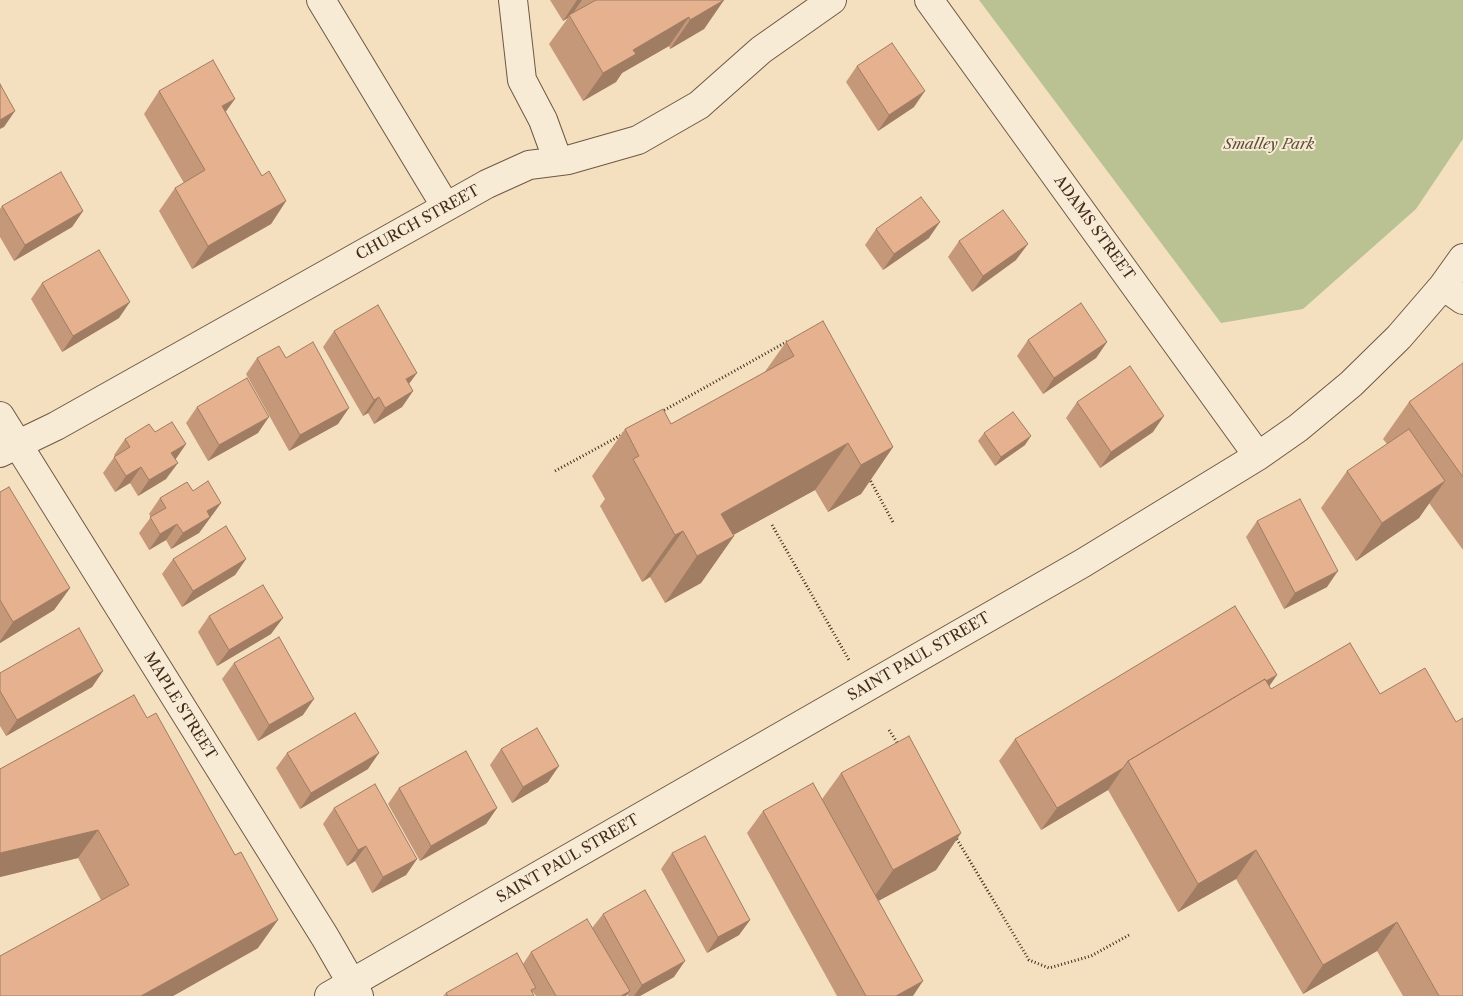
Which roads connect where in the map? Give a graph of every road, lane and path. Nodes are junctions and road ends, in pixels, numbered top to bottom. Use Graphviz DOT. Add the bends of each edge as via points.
graph roads {
  1 [pos="320,0"];
  2 [pos="513,0"];
  3 [pos="832,0"];
  4 [pos="929,0"];
  5 [pos="558,161"];
  6 [pos="446,207"];
  7 [pos="1463,258"];
  8 [pos="1453,293"];
  9 [pos="792,339"];
  10 [pos="657,414"];
  11 [pos="0,416"];
  12 [pos="631,429"];
  13 [pos="9,448"];
  14 [pos="1258,456"];
  15 [pos="555,471"];
  16 [pos="866,473"];
  17 [pos="894,524"];
  18 [pos="772,526"];
  19 [pos="851,662"];
  20 [pos="889,730"];
  21 [pos="899,745"];
  22 [pos="953,833"];
  23 [pos="1129,935"];
  24 [pos="347,992"];
  1 -- 6 [label="street"];
  2 -- 5 [label="street" via="522,80 543,120"];
  3 -- 5 [label="street, CHURCH STREET" via="761,50 698,105 638,140"];
  4 -- 14 [label="street, ADAMS STREET"];
  5 -- 6 [label="street, CHURCH STREET" via="529,166"];
  6 -- 13 [label="street, CHURCH STREET" via="56,426"];
  7 -- 8 [label="street, SAINT PAUL STREET"];
  8 -- 14 [label="street, SAINT PAUL STREET" via="1398,337 1351,384"];
  9 -- 10 [label="path"];
  11 -- 13 [label="street, MAPLE STREET"];
  12 -- 15 [label="path"];
  13 -- 24 [label="street, MAPLE STREET"];
  14 -- 24 [label="street, SAINT PAUL STREET" via="1083,563"];
  16 -- 17 [label="path"];
  18 -- 19 [label="path"];
  20 -- 21 [label="path"];
  22 -- 23 [label="path" via="1028,960 1049,968 1091,956"];
}
